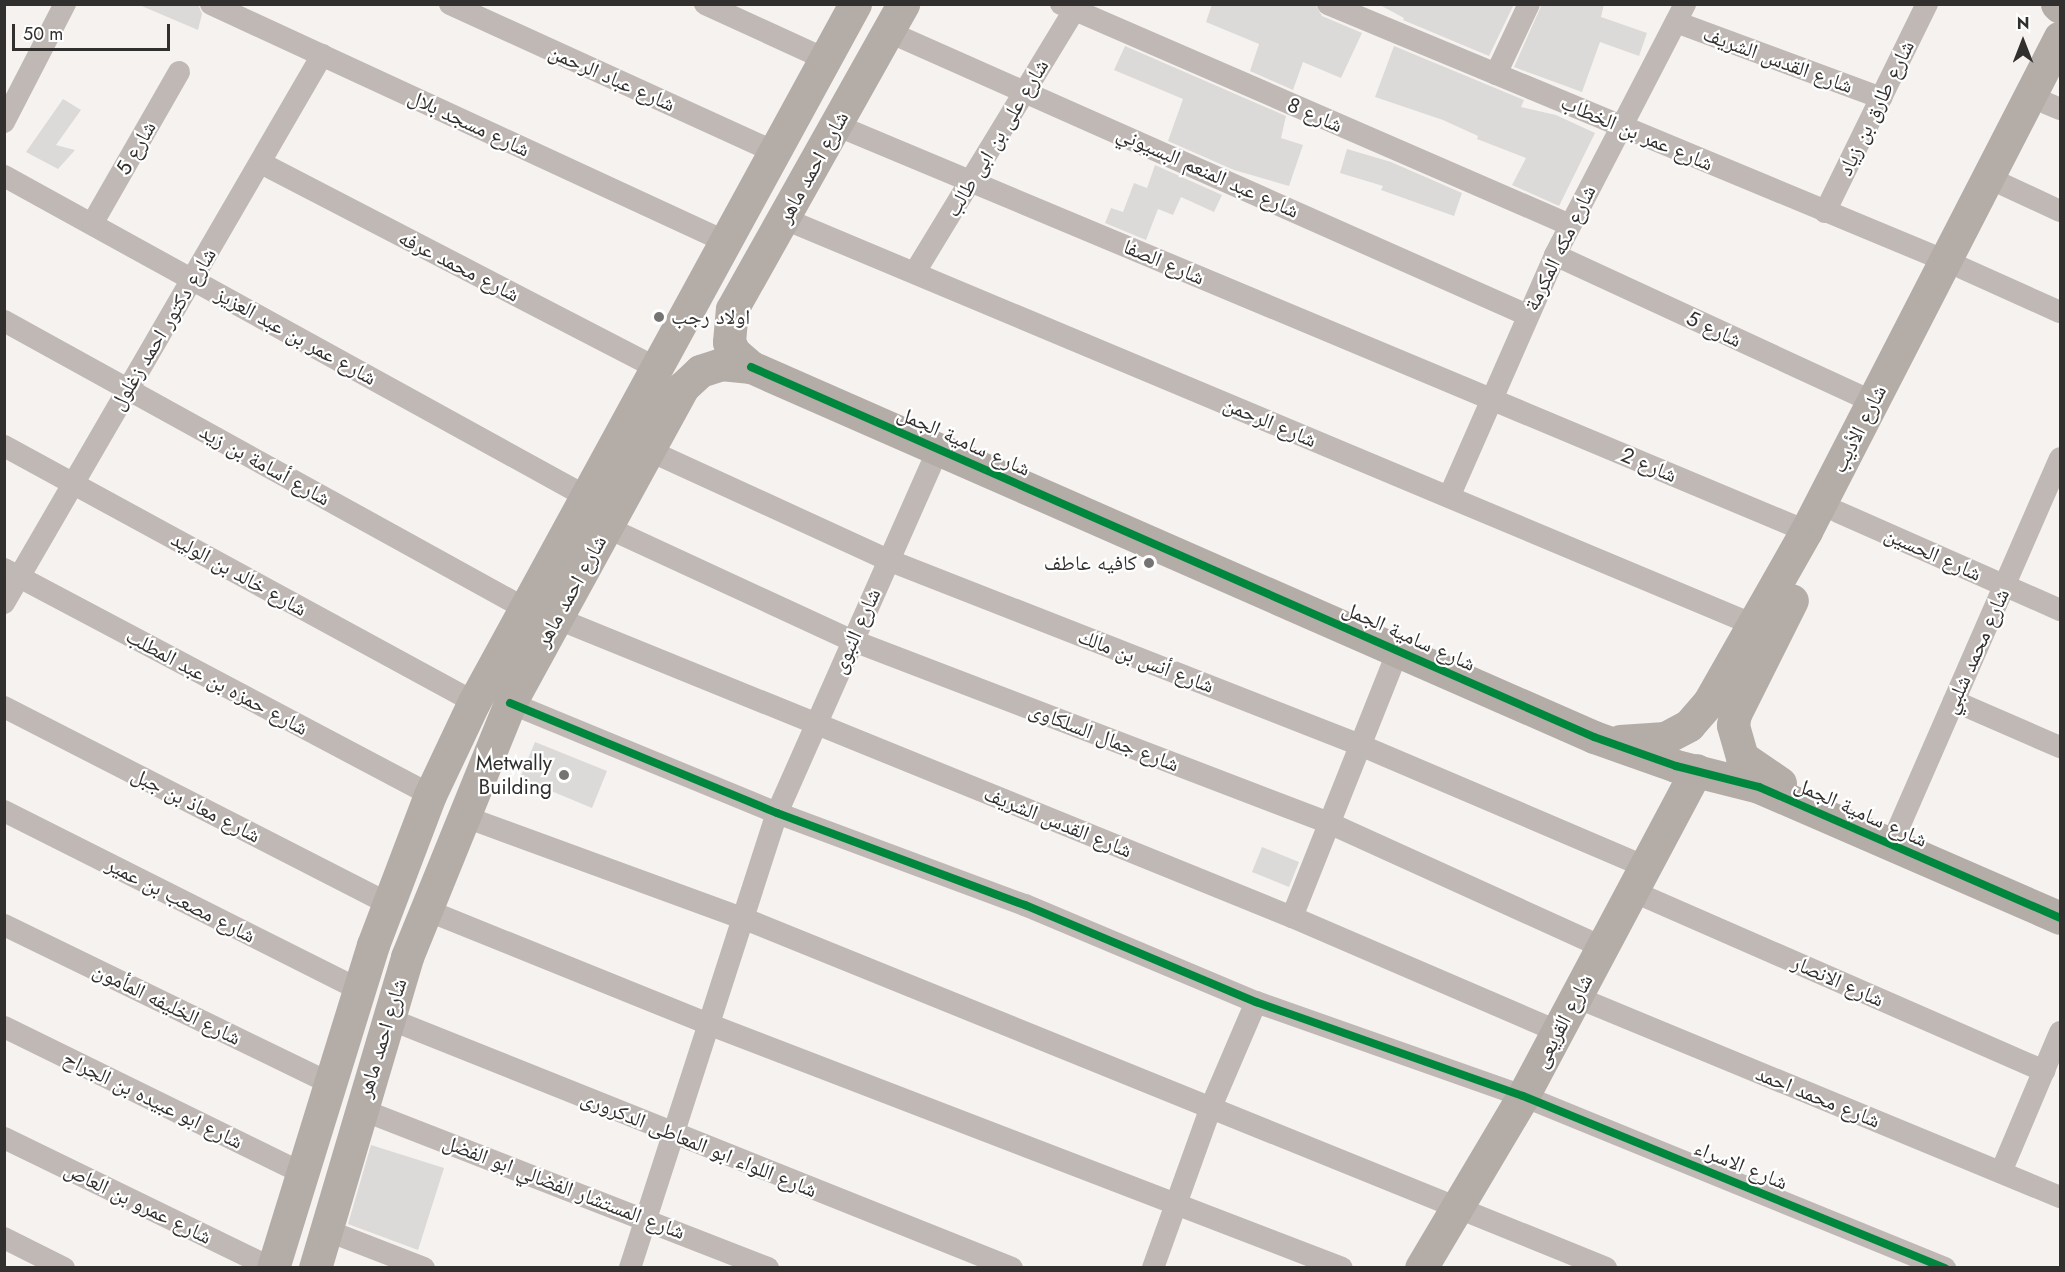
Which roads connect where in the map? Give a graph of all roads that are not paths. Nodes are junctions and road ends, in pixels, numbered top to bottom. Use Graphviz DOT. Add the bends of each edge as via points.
graph roads {
  1 [pos="65,4"];
  2 [pos="211,4"];
  3 [pos="450,4"];
  4 [pos="705,4"];
  5 [pos="855,4"];
  6 [pos="1328,4"];
  7 [pos="1528,4"];
  8 [pos="1927,4"];
  9 [pos="1071,6"];
  10 [pos="1680,13"];
  11 [pos="1377,14"];
  12 [pos="896,18"];
  13 [pos="2061,38"];
  14 [pos="322,55"];
  15 [pos="825,59"];
  16 [pos="179,72"];
  17 [pos="1496,74"];
  18 [pos="1025,90"];
  19 [pos="2056,96"];
  20 [pos="1881,98"];
  21 [pos="4,122"];
  22 [pos="836,124"];
  23 [pos="1620,126"];
  24 [pos="775,152"];
  25 [pos="261,163"];
  26 [pos="4,176"];
  27 [pos="971,181"];
  28 [pos="2004,185"];
  29 [pos="2061,211"];
  30 [pos="1825,212"];
  31 [pos="785,219"];
  32 [pos="92,224"];
  33 [pos="1570,225"];
  34 [pos="726,242"];
  35 [pos="1555,255"];
  36 [pos="1954,265"];
  37 [pos="915,272"];
  38 [pos="193,279"];
  39 [pos="699,290"];
  40 [pos="732,309"];
  41 [pos="2061,312"];
  42 [pos="1527,315"];
  43 [pos="4,321"];
  44 [pos="751,367"];
  45 [pos="657,368"];
  46 [pos="128,389"];
  47 [pos="1491,400"];
  48 [pos="1873,402"];
  49 [pos="4,446"];
  50 [pos="648,450"];
  51 [pos="938,450"];
  52 [pos="2061,458"];
  53 [pos="72,483"];
  54 [pos="2055,485"];
  55 [pos="587,497"];
  56 [pos="1449,497"];
  57 [pos="1838,512"];
  58 [pos="606,527"];
  59 [pos="1806,531"];
  60 [pos="888,560"];
  61 [pos="12,573"];
  62 [pos="2004,585"];
  63 [pos="4,603"];
  64 [pos="2061,610"];
  65 [pos="541,614"];
  66 [pos="1754,625"];
  67 [pos="851,640"];
  68 [pos="1398,651"];
  69 [pos="1954,701"];
  70 [pos="474,702"];
  71 [pos="510,703"];
  72 [pos="4,706"];
  73 [pos="816,724"];
  74 [pos="1594,737"];
  75 [pos="1360,746"];
  76 [pos="2061,747"];
  77 [pos="1696,770"];
  78 [pos="430,795"];
  79 [pos="4,811"];
  80 [pos="777,813"];
  81 [pos="463,816"];
  82 [pos="1828,818"];
  83 [pos="1329,823"];
  84 [pos="1891,845"];
  85 [pos="1639,879"];
  86 [pos="387,903"];
  87 [pos="424,909"];
  88 [pos="1292,917"];
  89 [pos="2061,918"];
  90 [pos="745,919"];
  91 [pos="4,925"];
  92 [pos="373,945"];
  93 [pos="1602,947"];
  94 [pos="407,957"];
  95 [pos="358,989"];
  96 [pos="1576,997"];
  97 [pos="1256,1002"];
  98 [pos="387,1018"];
  99 [pos="708,1024"];
  100 [pos="4,1027"];
  101 [pos="1557,1031"];
  102 [pos="2061,1032"];
  103 [pos="2044,1071"];
  104 [pos="330,1083"];
  105 [pos="1523,1096"];
  106 [pos="1211,1107"];
  107 [pos="360,1109"];
  108 [pos="673,1135"];
  109 [pos="4,1138"];
  110 [pos="2001,1172"];
  111 [pos="302,1173"];
  112 [pos="2061,1197"];
  113 [pos="1175,1204"];
  114 [pos="1455,1205"];
  115 [pos="646,1218"];
  116 [pos="326,1230"];
  117 [pos="4,1238"];
  118 [pos="64,1268"];
  119 [pos="272,1268"];
  120 [pos="315,1268"];
  121 [pos="424,1268"];
  122 [pos="630,1268"];
  123 [pos="768,1268"];
  124 [pos="1012,1268"];
  125 [pos="1153,1268"];
  126 [pos="1342,1268"];
  127 [pos="1421,1268"];
  128 [pos="1606,1268"];
  129 [pos="1945,1268"];
  1 -- 21 [label="street"];
  2 -- 14 [label="street, شارع مسجد بلال"];
  3 -- 24 [label="street, شارع عباد الرحمن"];
  4 -- 15 [label="street"];
  5 -- 15 [label="street, شارع احمد ماهر"];
  6 -- 11 [label="street, شارع عمر بن الخطاب"];
  7 -- 17 [label="street"];
  8 -- 20 [label="street, شارع طارق بن زياد"];
  9 -- 18 [label="street, شارع على بن ابى طالب"];
  9 -- 33 [label="street, شارع 8"];
  10 -- 20 [label="street, شارع القدس الشريف"];
  10 -- 23 [label="street, شارع مكه المكرمة"];
  11 -- 17 [label="street, شارع عمر بن الخطاب"];
  12 -- 18 [label="street, شارع عبد المنعم البسيوني"];
  12 -- 22 [label="street, شارع احمد ماهر"];
  13 -- 36 [label="street, شارع الأديب"];
  14 -- 25 [label="street, شارع دكتور احمد زغلول"];
  14 -- 34 [label="street, شارع مسجد بلال"];
  15 -- 24 [label="street, شارع احمد ماهر"];
  16 -- 32 [label="street, شارع 5"];
  17 -- 23 [label="street, شارع عمر بن الخطاب"];
  18 -- 27 [label="street, شارع على بن ابى طالب"];
  18 -- 42 [label="street, شارع عبد المنعم البسيوني"];
  19 -- 28 [label="street, شارع الأديب"];
  20 -- 30 [label="street, شارع طارق بن زياد"];
  22 -- 27 [label="street, شارع الصفا"];
  22 -- 31 [label="street, شارع احمد ماهر"];
  23 -- 30 [label="street, شارع عمر بن الخطاب"];
  23 -- 33 [label="street, شارع مكه المكرمة"];
  24 -- 34 [label="street, شارع احمد ماهر"];
  25 -- 38 [label="street, شارع دكتور احمد زغلول"];
  25 -- 45 [label="street, شارع محمد عرفه"];
  26 -- 32 [label="street, شارع عمر بن عبد العزيز"];
  27 -- 37 [label="street, شارع على بن ابى طالب"];
  27 -- 47 [label="street, شارع الصفا"];
  28 -- 29 [label="street"];
  28 -- 36 [label="street, شارع الأديب"];
  30 -- 36 [label="street, شارع عمر بن الخطاب"];
  31 -- 37 [label="street, شارع الرحمن"];
  31 -- 40 [label="street, شارع احمد ماهر"];
  32 -- 38 [label="street, شارع عمر بن عبد العزيز"];
  33 -- 35 [label="street, شارع مكه المكرمة"];
  34 -- 39 [label="street, شارع احمد ماهر"];
  35 -- 42 [label="street, شارع مكه المكرمة"];
  35 -- 48 [label="street, شارع 5"];
  36 -- 41 [label="street, شارع عمر بن الخطاب"];
  36 -- 48 [label="street, شارع الأديب"];
  36 -- 57 [label="street, شارع الأديب"];
  37 -- 56 [label="street, شارع الرحمن"];
  38 -- 46 [label="street, شارع دكتور احمد زغلول"];
  38 -- 55 [label="street, شارع عمر بن عبد العزيز"];
  39 -- 40 [label="street"];
  39 -- 45 [label="street, شارع احمد ماهر"];
  40 -- 44 [label="street, شارع احمد ماهر" via="729,342"];
  42 -- 47 [label="street, شارع مكه المكرمة"];
  43 -- 46 [label="street, شارع أسامة بن زيد"];
  44 -- 50 [label="street, شارع احمد ماهر" via="721,364 691,378"];
  44 -- 51 [label="street, شارع سامية الجمل"];
  45 -- 55 [label="street, شارع احمد ماهر"];
  46 -- 53 [label="street, شارع دكتور احمد زغلول"];
  46 -- 65 [label="street, شارع أسامة بن زيد"];
  47 -- 56 [label="street, شارع مكه المكرمة"];
  47 -- 59 [label="street, شارع 2"];
  48 -- 59 [label="street, شارع الأديب"];
  49 -- 53 [label="street, شارع خالد بن الوليد"];
  50 -- 58 [label="street, شارع احمد ماهر"];
  50 -- 60 [label="street, شارع أنس بن مالك"];
  51 -- 60 [label="street, شارع النبوى"];
  51 -- 68 [label="street, شارع سامية الجمل"];
  52 -- 54 [label="street, شارع محمد شلبي"];
  53 -- 61 [label="street, شارع دكتور احمد زغلول"];
  53 -- 70 [label="street, شارع خالد بن الوليد"];
  54 -- 62 [label="street, شارع محمد شلبي"];
  55 -- 65 [label="street, شارع احمد ماهر"];
  56 -- 66 [label="street, شارع الرحمن"];
  57 -- 62 [label="street, شارع الحسين"];
  57 -- 82 [label="street, شارع الأديب" via="1734,714 1733,725 1737,747 1750,765 1809,800"];
  58 -- 65 [label="street, شارع احمد ماهر"];
  58 -- 67 [label="street, شارع جمال السلكاوى"];
  59 -- 66 [label="street, شارع الأديب"];
  60 -- 67 [label="street, شارع النبوى"];
  60 -- 75 [label="street, شارع أنس بن مالك"];
  61 -- 63 [label="street, شارع دكتور احمد زغلول"];
  61 -- 78 [label="street, شارع حمزه بن عبد المطلب"];
  62 -- 64 [label="street, شارع الحسين"];
  62 -- 69 [label="street, شارع محمد شلبي"];
  65 -- 70 [label="street, شارع احمد ماهر"];
  65 -- 71 [label="street, شارع احمد ماهر"];
  65 -- 73 [label="street, شارع القدس الشريف"];
  66 -- 74 [label="street, شارع الأديب" via="1708,702 1689,725 1652,741"];
  67 -- 73 [label="street, شارع النبوى"];
  67 -- 83 [label="street, شارع جمال السلكاوى"];
  68 -- 74 [label="street, شارع سامية الجمل"];
  68 -- 75 [label="street"];
  69 -- 76 [label="street"];
  69 -- 84 [label="street, شارع محمد شلبي"];
  70 -- 78 [label="street, شارع احمد ماهر"];
  71 -- 80 [label="street, شارع الاسراء"];
  71 -- 81 [label="street, شارع احمد ماهر"];
  72 -- 86 [label="street, شارع معاذ بن جبل"];
  73 -- 80 [label="street, شارع النبوى"];
  73 -- 88 [label="street, شارع القدس الشريف"];
  74 -- 77 [label="street, شارع سامية الجمل"];
  75 -- 83 [label="street"];
  75 -- 85 [label="street, شارع أنس بن مالك"];
  77 -- 82 [label="street, شارع سامية الجمل" via="1759,787"];
  77 -- 85 [label="street, شارع القريعى"];
  78 -- 86 [label="street, شارع احمد ماهر"];
  79 -- 95 [label="street, شارع مصعب بن عمير"];
  80 -- 90 [label="street, شارع النبوى"];
  80 -- 97 [label="street, شارع الاسراء" via="1025,905"];
  81 -- 87 [label="street, شارع احمد ماهر"];
  81 -- 90 [label="street"];
  82 -- 84 [label="street, شارع سامية الجمل"];
  83 -- 88 [label="street"];
  83 -- 93 [label="street, شارع جمال السلكاوى"];
  84 -- 89 [label="street, شارع سامية الجمل"];
  85 -- 93 [label="street, شارع القريعى"];
  85 -- 103 [label="street, شارع الانصار"];
  86 -- 92 [label="street, شارع احمد ماهر"];
  87 -- 94 [label="street, شارع احمد ماهر"];
  87 -- 99 [label="street"];
  88 -- 101 [label="street, شارع القدس الشريف"];
  90 -- 99 [label="street, شارع النبوى"];
  90 -- 106 [label="street"];
  91 -- 104 [label="street, شارع الخليفه المأمون"];
  92 -- 94 [label="street"];
  92 -- 95 [label="street, شارع احمد ماهر"];
  93 -- 96 [label="street, شارع القريعى"];
  94 -- 98 [label="street, شارع احمد ماهر"];
  95 -- 104 [label="street, شارع احمد ماهر"];
  96 -- 101 [label="street, شارع القريعى"];
  96 -- 110 [label="street, شارع محمد احمد"];
  97 -- 105 [label="street, شارع الاسراء"];
  97 -- 106 [label="street"];
  98 -- 107 [label="street, شارع احمد ماهر"];
  98 -- 108 [label="street, شارع اللواء ابو المعاطى الدكرورى"];
  99 -- 108 [label="street, شارع النبوى"];
  99 -- 113 [label="street"];
  100 -- 111 [label="street, شارع ابو عبيده بن الجراح"];
  101 -- 105 [label="street, شارع القريعى"];
  102 -- 103 [label="street"];
  103 -- 110 [label="street"];
  104 -- 111 [label="street, شارع احمد ماهر"];
  105 -- 114 [label="street, شارع القريعى"];
  105 -- 129 [label="street, شارع الاسراء"];
  106 -- 113 [label="street"];
  106 -- 114 [label="street"];
  107 -- 115 [label="street, شارع المستشار الفضالي ابو الفضل"];
  107 -- 116 [label="street, شارع احمد ماهر"];
  108 -- 115 [label="street, شارع النبوى"];
  108 -- 124 [label="street, شارع اللواء ابو المعاطى الدكرورى"];
  109 -- 119 [label="street, شارع عمرو بن العاص"];
  110 -- 112 [label="street, شارع محمد احمد"];
  111 -- 119 [label="street, شارع احمد ماهر"];
  113 -- 125 [label="street"];
  113 -- 126 [label="street"];
  114 -- 127 [label="street, شارع القريعى"];
  114 -- 128 [label="street"];
  115 -- 122 [label="street, شارع النبوى"];
  115 -- 123 [label="street, شارع المستشار الفضالي ابو الفضل"];
  116 -- 120 [label="street, شارع احمد ماهر"];
  116 -- 121 [label="street"];
  117 -- 118 [label="street"];
}
